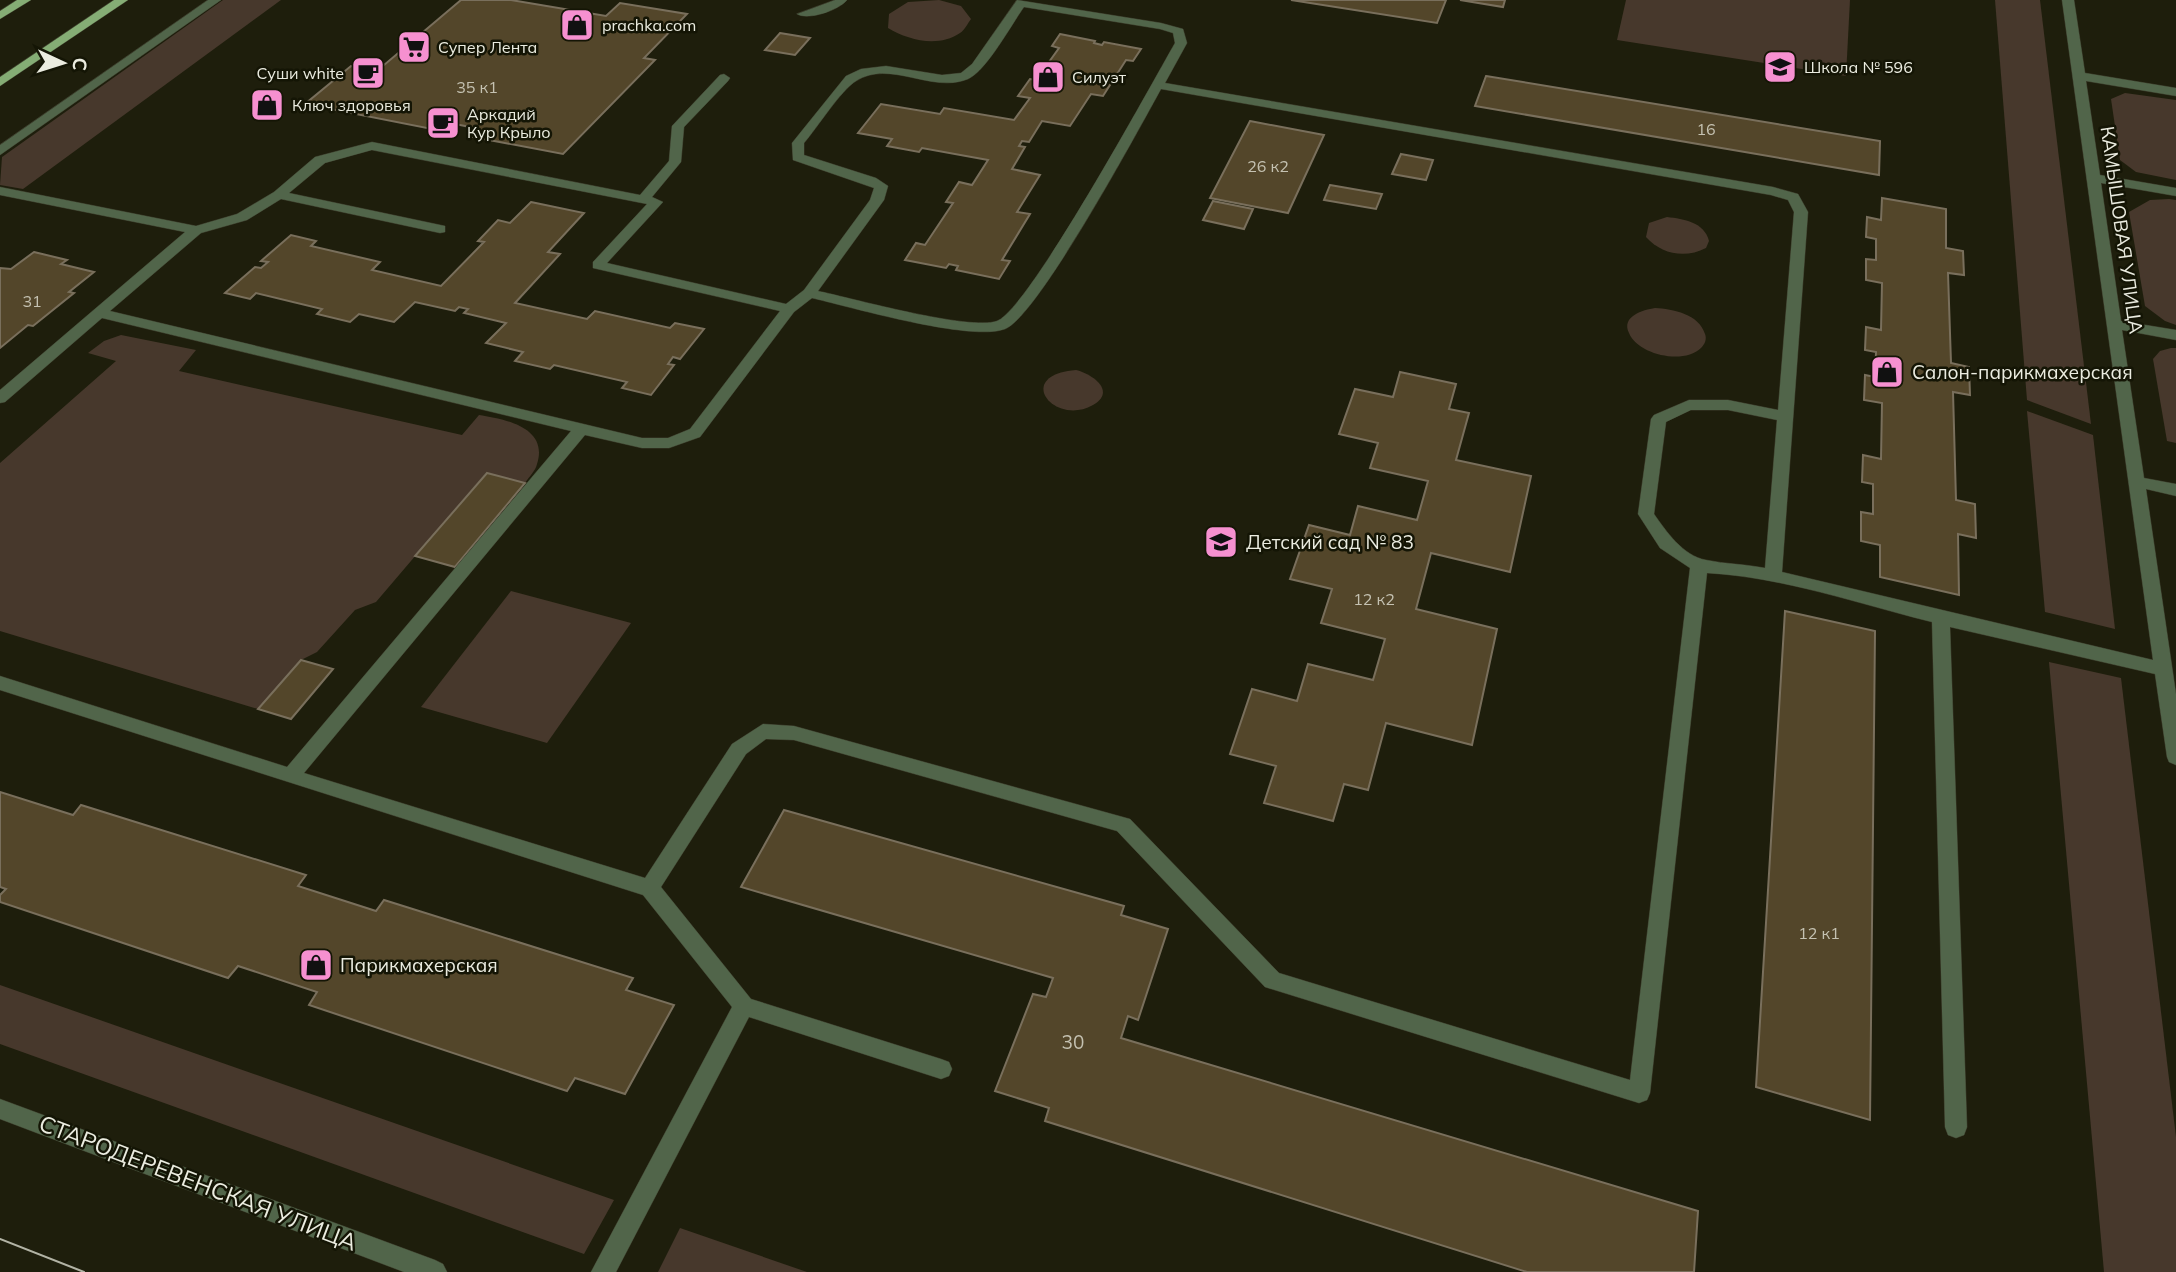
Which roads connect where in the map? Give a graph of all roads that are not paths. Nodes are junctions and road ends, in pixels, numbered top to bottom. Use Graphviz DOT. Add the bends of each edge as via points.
graph roads {
  1 [pos="25,0"];
  2 [pos="122,0"];
  3 [pos="215,0"];
  4 [pos="841,0"];
  5 [pos="2068,0"];
  6 [pos="1023,2"];
  7 [pos="803,14"];
  8 [pos="0,16"];
  9 [pos="2079,76"];
  10 [pos="724,78"];
  11 [pos="0,82"];
  12 [pos="1157,85"];
  13 [pos="2176,92"];
  14 [pos="0,151"];
  15 [pos="2093,178"];
  16 [pos="0,191"];
  17 [pos="2176,192"];
  18 [pos="279,195"];
  19 [pos="643,199"];
  20 [pos="440,229"];
  21 [pos="196,230"];
  22 [pos="809,293"];
  23 [pos="789,309"];
  24 [pos="98,313"];
  25 [pos="2114,324"];
  26 [pos="2176,335"];
  27 [pos="0,398"];
  28 [pos="1786,417"];
  29 [pos="582,428"];
  30 [pos="2137,482"];
  31 [pos="2176,490"];
  32 [pos="1699,566"];
  33 [pos="1773,576"];
  34 [pos="1941,618"];
  35 [pos="2163,669"];
  36 [pos="0,682"];
  37 [pos="2176,757"];
  38 [pos="291,775"];
  39 [pos="650,888"];
  40 [pos="744,1006"];
  41 [pos="941,1069"];
  42 [pos="0,1109"];
  43 [pos="1955,1127"];
  44 [pos="435,1272"];
  45 [pos="603,1272"];
  1 -- 8 [label="main road"];
  2 -- 11 [label="main road"];
  3 -- 14 [label="street"];
  4 -- 7 [label="street"];
  5 -- 9 [label="street, КАМЫШОВАЯ УЛИЦА"];
  6 -- 12 [label="street" via="1179,32 1181,43"];
  6 -- 22 [label="street" via="976,67 964,76 942,79 886,69 865,72 849,79 798,143 798,157 813,166 863,176 881,186 877,200"];
  9 -- 13 [label="street"];
  9 -- 15 [label="street, КАМЫШОВАЯ УЛИЦА"];
  10 -- 19 [label="street" via="678,126 676,162"];
  12 -- 22 [label="street" via="1023,308 1004,324 974,328"];
  12 -- 28 [label="street" via="1793,197 1801,212"];
  15 -- 17 [label="street"];
  15 -- 25 [label="street, КАМЫШОВАЯ УЛИЦА"];
  16 -- 21 [label="street"];
  18 -- 19 [label="street" via="320,160 372,146"];
  18 -- 20 [label="street"];
  18 -- 21 [label="street" via="242,217"];
  19 -- 23 [label="street" via="656,202 598,265"];
  21 -- 24 [label="street"];
  22 -- 23 [label="street"];
  23 -- 29 [label="street" via="695,433 669,443 642,443"];
  24 -- 27 [label="street"];
  24 -- 29 [label="street"];
  25 -- 26 [label="street"];
  25 -- 30 [label="street, КАМЫШОВАЯ УЛИЦА"];
  28 -- 32 [label="street" via="1728,405 1689,405 1659,419 1646,514 1666,544"];
  28 -- 33 [label="street"];
  29 -- 38 [label="street"];
  30 -- 31 [label="street"];
  30 -- 35 [label="street, КАМЫШОВАЯ УЛИЦА"];
  32 -- 33 [label="street"];
  32 -- 39 [label="street" via="1639,1093 1272,980 1123,825 794,733 763,731 739,749"];
  33 -- 34 [label="street"];
  34 -- 35 [label="street"];
  34 -- 43 [label="street"];
  35 -- 37 [label="street, КАМЫШОВАЯ УЛИЦА"];
  36 -- 38 [label="street"];
  38 -- 39 [label="street"];
  39 -- 40 [label="street"];
  40 -- 41 [label="street"];
  40 -- 45 [label="street"];
  42 -- 44 [label="street, СТАРОДЕРЕВЕНСКАЯ УЛИЦА"];
}
